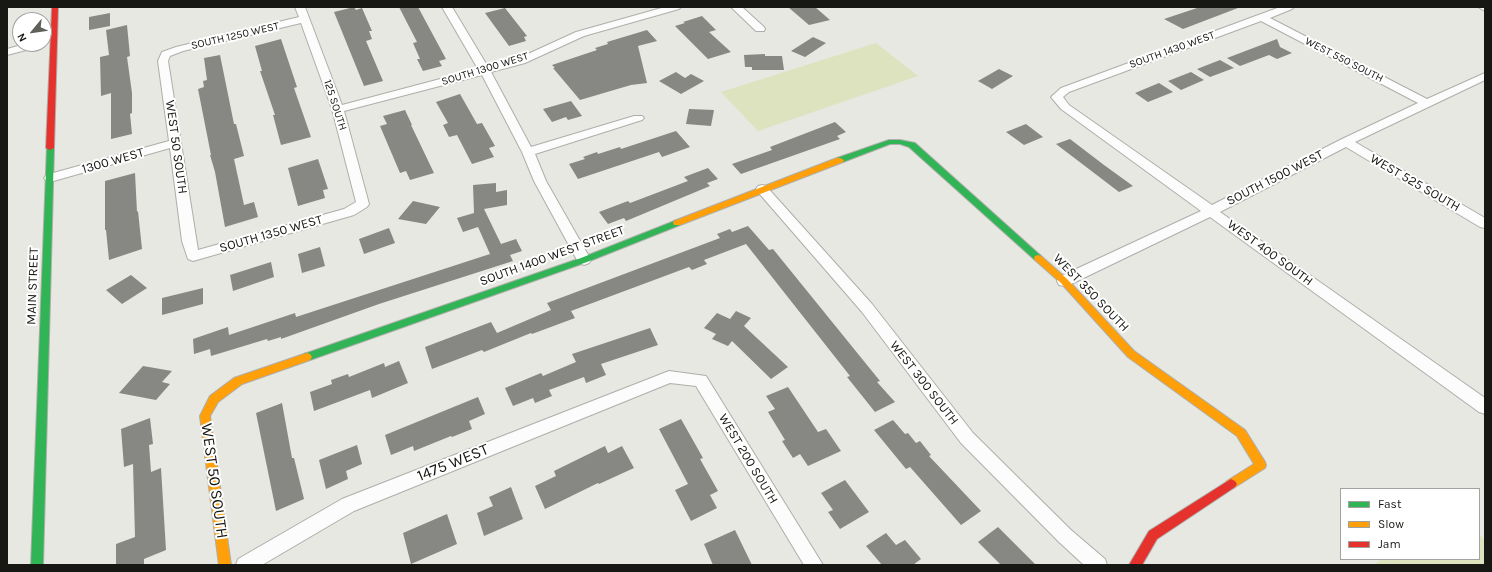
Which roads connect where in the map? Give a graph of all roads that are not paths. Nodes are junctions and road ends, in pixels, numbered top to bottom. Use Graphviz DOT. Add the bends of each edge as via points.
graph roads {
  1 [pos="55,7"];
  2 [pos="300,7"];
  3 [pos="447,7"];
  4 [pos="676,7"];
  5 [pos="736,7"];
  6 [pos="1289,7"];
  7 [pos="1261,18"];
  8 [pos="305,19"];
  9 [pos="52,24"];
  10 [pos="760,29"];
  11 [pos="49,52"];
  12 [pos="166,54"];
  13 [pos="485,71"];
  14 [pos="1485,76"];
  15 [pos="1057,97"];
  16 [pos="1426,104"];
  17 [pos="338,109"];
  18 [pos="638,118"];
  19 [pos="900,142"];
  20 [pos="1346,142"];
  21 [pos="176,143"];
  22 [pos="528,152"];
  23 [pos="50,178"];
  24 [pos="762,189"];
  25 [pos="363,204"];
  26 [pos="1211,211"];
  27 [pos="1485,224"];
  28 [pos="189,241"];
  29 [pos="584,260"];
  30 [pos="1064,281"];
  31 [pos="669,377"];
  32 [pos="214,399"];
  33 [pos="1485,407"];
  34 [pos="37,565"];
  35 [pos="225,565"];
  36 [pos="245,565"];
  37 [pos="814,565"];
  38 [pos="1098,565"];
  39 [pos="1136,565"];
  1 -- 9 [label="street, MAIN STREET"];
  2 -- 8 [label="street, 125 SOUTH"];
  3 -- 13 [label="street"];
  4 -- 13 [label="street, SOUTH 1300 WEST" via="580,34 521,61"];
  5 -- 10 [label="street"];
  6 -- 7 [label="street, SOUTH 1430 WEST"];
  7 -- 15 [label="street, SOUTH 1430 WEST" via="1065,90"];
  7 -- 16 [label="street, WEST 550 SOUTH"];
  8 -- 12 [label="street, SOUTH 1250 WEST"];
  8 -- 17 [label="street, 125 SOUTH"];
  11 -- 23 [label="street, MAIN STREET"];
  12 -- 21 [label="street, WEST 50 SOUTH" via="163,61"];
  13 -- 17 [label="street, SOUTH 1300 WEST"];
  13 -- 22 [label="street"];
  14 -- 16 [label="street, SOUTH 1500 WEST"];
  15 -- 26 [label="street, WEST 400 SOUTH" via="1065,107"];
  16 -- 20 [label="street, SOUTH 1500 WEST"];
  17 -- 25 [label="street, 125 SOUTH"];
  18 -- 22 [label="street"];
  19 -- 24 [label="street, SOUTH 1400 WEST STREET" via="889,142"];
  19 -- 30 [label="street, WEST 350 SOUTH" via="912,145"];
  20 -- 26 [label="street, SOUTH 1500 WEST"];
  20 -- 27 [label="street, WEST 525 SOUTH"];
  21 -- 23 [label="street, 1300 WEST"];
  21 -- 28 [label="street, WEST 50 SOUTH"];
  22 -- 29 [label="street" via="540,181"];
  23 -- 34 [label="street, MAIN STREET"];
  24 -- 29 [label="street, SOUTH 1400 WEST STREET"];
  24 -- 38 [label="street, WEST 300 SOUTH" via="867,308 967,438 1065,536"];
  25 -- 28 [label="street, SOUTH 1350 WEST" via="349,212 193,256"];
  26 -- 30 [label="street, SOUTH 1500 WEST"];
  26 -- 33 [label="street, WEST 400 SOUTH"];
  29 -- 32 [label="street, SOUTH 1400 WEST STREET" via="238,381"];
  30 -- 39 [label="street, WEST 350 SOUTH" via="1131,354 1241,433 1261,465 1153,535"];
  31 -- 36 [label="street, 1475 WEST" via="348,505"];
  31 -- 37 [label="street, WEST 200 SOUTH" via="701,380"];
  32 -- 35 [label="street, WEST 50 SOUTH" via="205,416"];
}
